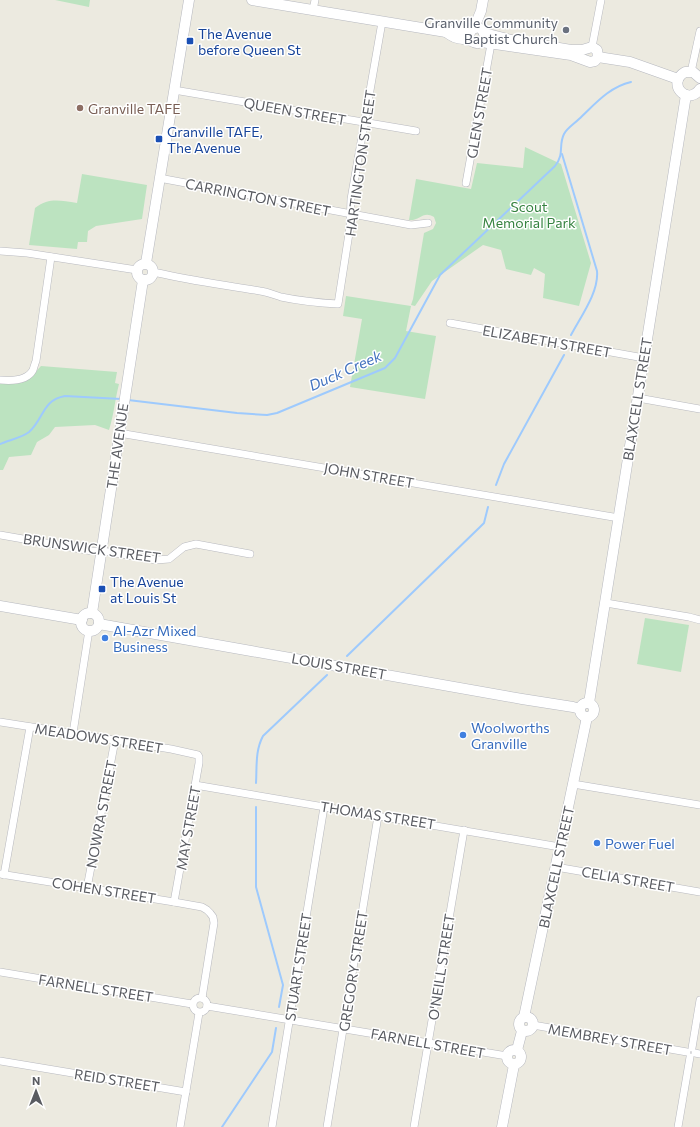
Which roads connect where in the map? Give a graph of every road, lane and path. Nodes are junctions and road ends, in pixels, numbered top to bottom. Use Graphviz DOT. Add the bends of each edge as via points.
graph roads {
  1 [pos="189,0"];
  2 [pos="252,0"];
  3 [pos="315,0"];
  4 [pos="483,0"];
  5 [pos="600,0"];
  6 [pos="313,10"];
  7 [pos="382,22"];
  8 [pos="700,31"];
  9 [pos="479,35"];
  10 [pos="589,48"];
  11 [pos="598,57"];
  12 [pos="586,60"];
  13 [pos="691,72"];
  14 [pos="700,78"];
  15 [pos="678,80"];
  16 [pos="700,89"];
  17 [pos="174,90"];
  18 [pos="686,95"];
  19 [pos="365,123"];
  20 [pos="416,131"];
  21 [pos="159,178"];
  22 [pos="466,183"];
  23 [pos="350,214"];
  24 [pos="428,223"];
  25 [pos="0,251"];
  26 [pos="52,257"];
  27 [pos="146,263"];
  28 [pos="137,270"];
  29 [pos="153,273"];
  30 [pos="143,280"];
  31 [pos="450,323"];
  32 [pos="644,358"];
  33 [pos="0,380"];
  34 [pos="638,398"];
  35 [pos="700,409"];
  36 [pos="119,433"];
  37 [pos="619,518"];
  38 [pos="0,535"];
  39 [pos="101,552"];
  40 [pos="250,554"];
  41 [pos="606,603"];
  42 [pos="0,606"];
  43 [pos="92,613"];
  44 [pos="82,620"];
  45 [pos="700,620"];
  46 [pos="99,624"];
  47 [pos="89,630"];
  48 [pos="589,703"];
  49 [pos="580,709"];
  50 [pos="587,717"];
  51 [pos="0,722"];
  52 [pos="30,727"];
  53 [pos="73,734"];
  54 [pos="115,740"];
  55 [pos="198,755"];
  56 [pos="573,784"];
  57 [pos="195,785"];
  58 [pos="700,805"];
  59 [pos="324,806"];
  60 [pos="378,816"];
  61 [pos="464,830"];
  62 [pos="560,847"];
  63 [pos="556,866"];
  64 [pos="2,874"];
  65 [pos="87,888"];
  66 [pos="700,892"];
  67 [pos="174,902"];
  68 [pos="0,972"];
  69 [pos="202,998"];
  70 [pos="700,1000"];
  71 [pos="192,1004"];
  72 [pos="207,1006"];
  73 [pos="199,1013"];
  74 [pos="524,1017"];
  75 [pos="290,1020"];
  76 [pos="533,1025"];
  77 [pos="343,1029"];
  78 [pos="522,1031"];
  79 [pos="428,1043"];
  80 [pos="517,1050"];
  81 [pos="693,1053"];
  82 [pos="507,1056"];
  83 [pos="0,1061"];
  84 [pos="514,1065"];
  85 [pos="186,1092"];
  86 [pos="180,1127"];
  87 [pos="272,1127"];
  88 [pos="327,1127"];
  89 [pos="414,1127"];
  90 [pos="502,1127"];
  91 [pos="678,1127"];
  1 -- 17 [label="street"];
  2 -- 6 [label="street"];
  3 -- 6 [label="street"];
  4 -- 9 [label="street"];
  5 -- 10 [label="street"];
  6 -- 7 [label="street"];
  7 -- 9 [label="street"];
  7 -- 19 [label="street, HARTINGTON STREET"];
  8 -- 13 [label="street"];
  9 -- 10 [label="street" via="571,50"];
  9 -- 12 [label="street" via="514,46"];
  9 -- 22 [label="street, GLEN STREET"];
  10 -- 11 [label="street" via="598,52"];
  10 -- 12 [label="street" via="583,54"];
  11 -- 12 [label="street" via="593,62"];
  11 -- 15 [label="street" via="630,62"];
  13 -- 14 [label="street"];
  13 -- 15 [label="street" via="682,74"];
  15 -- 18 [label="street" via="679,90"];
  16 -- 18 [label="street" via="695,94"];
  17 -- 19 [label="street, QUEEN STREET"];
  17 -- 21 [label="street"];
  18 -- 32 [label="street, BLAXCELL STREET"];
  19 -- 20 [label="street, QUEEN STREET"];
  19 -- 23 [label="street, HARTINGTON STREET"];
  21 -- 23 [label="street, CARRINGTON STREET"];
  21 -- 27 [label="street"];
  23 -- 24 [label="street, CARRINGTON STREET" via="410,225"];
  23 -- 29 [label="street, HARTINGTON STREET" via="338,304 280,297 265,291"];
  25 -- 26 [label="street"];
  26 -- 28 [label="street"];
  26 -- 33 [label="street" via="33,370 28,375 13,380"];
  27 -- 28 [label="street" via="141,264"];
  27 -- 29 [label="street" via="152,268"];
  28 -- 30 [label="street" via="137,275"];
  29 -- 30 [label="street" via="150,278"];
  30 -- 36 [label="street, THE AVENUE"];
  31 -- 32 [label="street, ELIZABETH STREET"];
  32 -- 34 [label="street, BLAXCELL STREET"];
  34 -- 35 [label="street"];
  34 -- 37 [label="street, BLAXCELL STREET"];
  36 -- 37 [label="street, JOHN STREET"];
  36 -- 39 [label="street, THE AVENUE"];
  37 -- 41 [label="street, BLAXCELL STREET"];
  38 -- 39 [label="street, BRUNSWICK STREET"];
  39 -- 40 [label="street, BRUNSWICK STREET" via="156,560 169,559 184,547 196,544"];
  39 -- 43 [label="street, THE AVENUE"];
  41 -- 45 [label="street"];
  41 -- 48 [label="street, BLAXCELL STREET"];
  42 -- 44 [label="street"];
  43 -- 44 [label="street" via="84,616"];
  43 -- 46 [label="street" via="98,618"];
  44 -- 47 [label="street" via="84,628"];
  46 -- 47 [label="street"];
  46 -- 49 [label="street, LOUIS STREET"];
  47 -- 53 [label="street"];
  48 -- 49 [label="street" via="583,704"];
  48 -- 50 [label="street" via="594,710 593,714"];
  49 -- 50 [label="street" via="581,714"];
  50 -- 56 [label="street, BLAXCELL STREET"];
  51 -- 52 [label="street, MEADOWS STREET"];
  52 -- 53 [label="street, MEADOWS STREET"];
  52 -- 64 [label="street"];
  53 -- 54 [label="street, MEADOWS STREET"];
  54 -- 55 [label="street, MEADOWS STREET"];
  54 -- 65 [label="street, NOWRA STREET"];
  55 -- 57 [label="street, MAY STREET" via="200,759"];
  56 -- 58 [label="street"];
  56 -- 62 [label="street, BLAXCELL STREET"];
  57 -- 59 [label="street, THOMAS STREET"];
  57 -- 67 [label="street, MAY STREET"];
  59 -- 60 [label="street, THOMAS STREET"];
  59 -- 75 [label="street, STUART STREET"];
  60 -- 61 [label="street, THOMAS STREET"];
  60 -- 77 [label="street, GREGORY STREET"];
  61 -- 62 [label="street, THOMAS STREET"];
  61 -- 79 [label="street, O'NEILL STREET"];
  62 -- 63 [label="street, BLAXCELL STREET"];
  63 -- 66 [label="street, CELIA STREET"];
  63 -- 74 [label="street, BLAXCELL STREET"];
  64 -- 65 [label="street, COHEN STREET"];
  65 -- 67 [label="street, COHEN STREET"];
  67 -- 69 [label="street, COHEN STREET" via="207,910 213,917"];
  68 -- 71 [label="street, FARNELL STREET"];
  69 -- 71 [label="street"];
  69 -- 72 [label="street"];
  70 -- 81 [label="street"];
  71 -- 73 [label="street"];
  72 -- 73 [label="street"];
  72 -- 75 [label="street, FARNELL STREET"];
  73 -- 85 [label="street"];
  74 -- 76 [label="street" via="531,1019"];
  74 -- 78 [label="street" via="518,1023"];
  75 -- 77 [label="street, FARNELL STREET"];
  75 -- 87 [label="street, STUART STREET"];
  76 -- 78 [label="street" via="529,1031"];
  76 -- 81 [label="street, MEMBREY STREET"];
  77 -- 79 [label="street, FARNELL STREET"];
  77 -- 88 [label="street, GREGORY STREET"];
  78 -- 80 [label="street"];
  79 -- 82 [label="street, FARNELL STREET"];
  79 -- 89 [label="street, O'NEILL STREET"];
  80 -- 82 [label="street" via="510,1051"];
  80 -- 84 [label="street" via="522,1059"];
  81 -- 91 [label="street"];
  82 -- 84 [label="street" via="508,1062"];
  83 -- 85 [label="street, REID STREET"];
  84 -- 90 [label="street"];
  85 -- 86 [label="street"];
}
